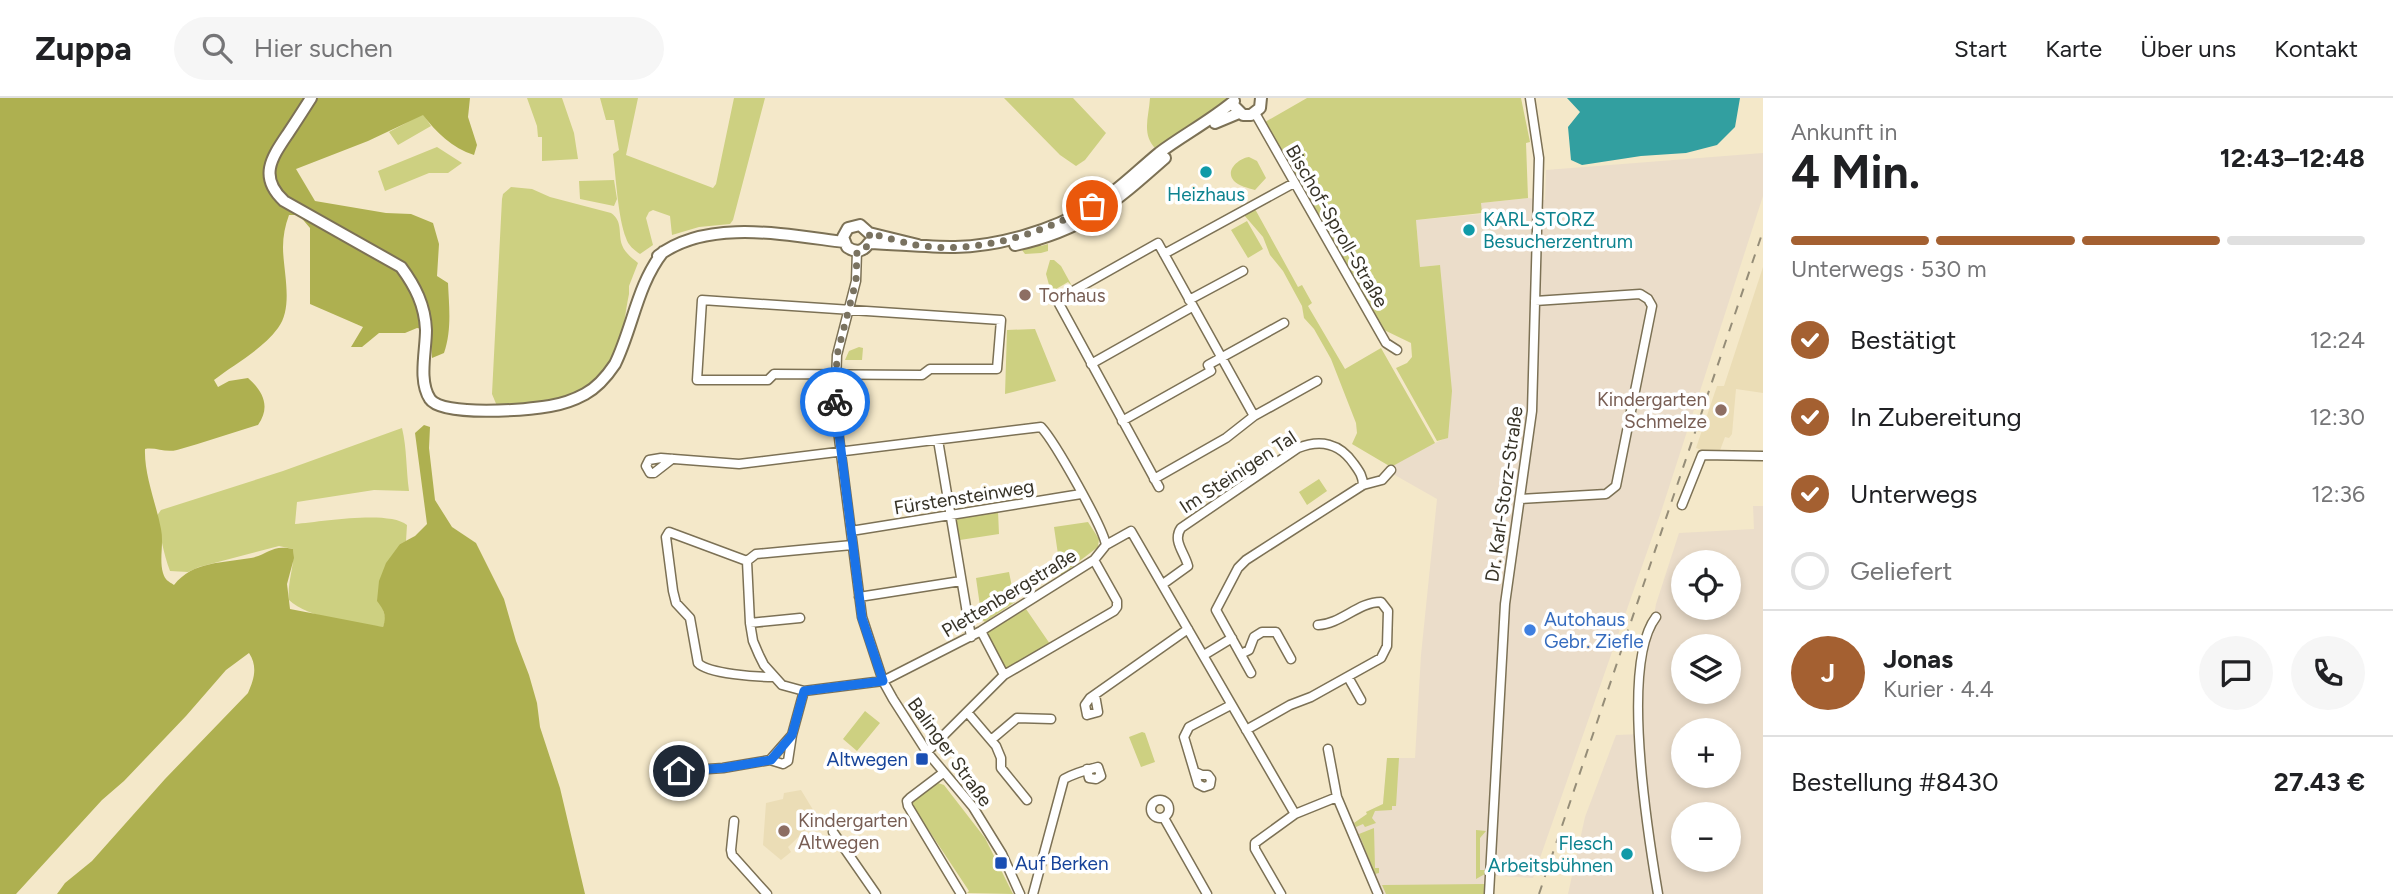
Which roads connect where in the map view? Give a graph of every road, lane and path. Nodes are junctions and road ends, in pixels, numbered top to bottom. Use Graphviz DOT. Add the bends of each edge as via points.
graph roads {
  1 [pos="311,98"];
  2 [pos="1261,98"];
  3 [pos="1530,98"];
  4 [pos="1234,100"];
  5 [pos="1239,113"];
  6 [pos="1255,113"];
  7 [pos="1294,183"];
  8 [pos="844,236"];
  9 [pos="869,238"];
  10 [pos="963,246"];
  11 [pos="857,251"];
  12 [pos="1164,254"];
  13 [pos="1243,271"];
  14 [pos="1535,301"];
  15 [pos="1191,304"];
  16 [pos="848,310"];
  17 [pos="1284,323"];
  18 [pos="1397,350"];
  19 [pos="1221,358"];
  20 [pos="1091,364"];
  21 [pos="835,374"];
  22 [pos="1317,381"];
  23 [pos="1254,416"];
  24 [pos="1122,421"];
  25 [pos="938,440"];
  26 [pos="841,453"];
  27 [pos="1763,456"];
  28 [pos="673,459"];
  29 [pos="1391,470"];
  30 [pos="1363,485"];
  31 [pos="1081,494"];
  32 [pos="1520,499"];
  33 [pos="1682,505"];
  34 [pos="951,515"];
  35 [pos="851,531"];
  36 [pos="852,545"];
  37 [pos="1106,545"];
  38 [pos="1094,560"];
  39 [pos="747,561"];
  40 [pos="961,581"];
  41 [pos="1163,584"];
  42 [pos="859,597"];
  43 [pos="1656,617"];
  44 [pos="800,618"];
  45 [pos="750,623"];
  46 [pos="1318,625"];
  47 [pos="1188,629"];
  48 [pos="981,631"];
  49 [pos="971,636"];
  50 [pos="1232,638"];
  51 [pos="1241,654"];
  52 [pos="1204,655"];
  53 [pos="1291,659"];
  54 [pos="1251,673"];
  55 [pos="1004,675"];
  56 [pos="774,677"];
  57 [pos="1348,677"];
  58 [pos="883,681"];
  59 [pos="804,691"];
  60 [pos="1095,695"];
  61 [pos="1361,701"];
  62 [pos="1230,705"];
  63 [pos="967,712"];
  64 [pos="1051,719"];
  65 [pos="1246,730"];
  66 [pos="792,735"];
  67 [pos="991,740"];
  68 [pos="1328,749"];
  69 [pos="927,752"];
  70 [pos="771,760"];
  71 [pos="1087,769"];
  72 [pos="679,771"];
  73 [pos="1195,772"];
  74 [pos="943,773"];
  75 [pos="1337,797"];
  76 [pos="1027,800"];
  77 [pos="1295,814"];
  78 [pos="1164,818"];
  79 [pos="734,821"];
  80 [pos="833,832"];
  81 [pos="1277,892"];
  82 [pos="767,894"];
  83 [pos="876,894"];
  84 [pos="961,894"];
  85 [pos="1020,894"];
  86 [pos="1033,894"];
  87 [pos="1207,894"];
  88 [pos="1378,894"];
  89 [pos="1489,894"];
  90 [pos="1658,894"];
  1 -- 8 [label="street" via="271,158 270,182 284,201 401,267 414,284 426,328 425,386 429,398 442,407 531,408 585,394 601,383 615,364 639,279 663,252 685,240 713,234"];
  2 -- 6 [label="street"];
  3 -- 14 [label="street, Dr. Karl-Storz-Straße" via="1539,158"];
  4 -- 5 [label="street"];
  4 -- 10 [label="street" via="1092,206 1024,236"];
  5 -- 6 [label="street"];
  5 -- 10 [label="street" via="1200,132 1116,201 1068,229 1010,246"];
  6 -- 7 [label="street, Bischof-Sproll-Straße"];
  7 -- 12 [label="street"];
  7 -- 18 [label="street, Bischof-Sproll-Straße" via="1386,343"];
  8 -- 9 [label="street" via="852,225 860,225"];
  8 -- 11 [label="street" via="848,247"];
  9 -- 10 [label="street"];
  9 -- 11 [label="street"];
  11 -- 16 [label="street, Balinger Straße" via="857,275"];
  12 -- 15 [label="street"];
  12 -- 20 [label="street" via="1158,243 1057,300"];
  13 -- 15 [label="street"];
  14 -- 32 [label="street, Dr. Karl-Storz-Straße" via="1532,411"];
  14 -- 32 [label="street" via="1640,293 1652,306 1616,486 1606,494"];
  15 -- 19 [label="street"];
  15 -- 20 [label="street"];
  16 -- 21 [label="street, Balinger Straße"];
  16 -- 21 [label="street" via="1000,320 997,369 930,369 922,375"];
  16 -- 21 [label="street" via="702,300 697,380"];
  17 -- 19 [label="street"];
  19 -- 23 [label="street"];
  19 -- 24 [label="street" via="1208,365 1211,371"];
  20 -- 24 [label="street"];
  21 -- 26 [label="street, Balinger Straße"];
  22 -- 23 [label="street"];
  23 -- 24 [label="street" via="1156,483"];
  25 -- 26 [label="street"];
  25 -- 31 [label="street" via="1041,427"];
  25 -- 34 [label="street"];
  26 -- 28 [label="street" via="738,464"];
  26 -- 35 [label="street, Balinger Straße"];
  27 -- 33 [label="street" via="1702,455"];
  29 -- 30 [label="street" via="1382,480"];
  30 -- 41 [label="street, Im Steinigen Tal" via="1350,458 1339,448 1320,443 1298,448 1181,528 1177,540 1188,566"];
  30 -- 50 [label="street" via="1238,568 1216,610"];
  31 -- 34 [label="street, Fürstensteinweg"];
  31 -- 37 [label="street"];
  32 -- 89 [label="street, Dr. Karl-Storz-Straße" via="1505,604"];
  34 -- 35 [label="street, Fürstensteinweg"];
  34 -- 40 [label="street"];
  35 -- 36 [label="street, Balinger Straße"];
  36 -- 39 [label="street" via="756,554"];
  36 -- 42 [label="street, Balinger Straße"];
  37 -- 38 [label="street, Plettenbergstraße"];
  37 -- 41 [label="street" via="1131,531"];
  38 -- 48 [label="street, Plettenbergstraße"];
  38 -- 55 [label="street" via="1117,607"];
  39 -- 45 [label="street"];
  39 -- 56 [label="street" via="669,532 666,537 676,603 690,618 698,663 713,671"];
  40 -- 42 [label="street"];
  40 -- 49 [label="street"];
  41 -- 47 [label="street"];
  42 -- 58 [label="street, Balinger Straße"];
  43 -- 90 [label="street" via="1650,624 1639,678 1638,745"];
  44 -- 45 [label="street"];
  45 -- 56 [label="street" via="759,655"];
  46 -- 57 [label="street" via="1328,625 1371,602 1381,602 1388,611 1387,646 1381,658"];
  47 -- 52 [label="street"];
  47 -- 60 [label="street"];
  48 -- 49 [label="street, Plettenbergstraße"];
  48 -- 55 [label="street"];
  49 -- 58 [label="street, Plettenbergstraße"];
  50 -- 51 [label="street"];
  50 -- 52 [label="street"];
  51 -- 53 [label="street" via="1249,650 1254,637 1276,632"];
  51 -- 54 [label="street"];
  52 -- 62 [label="street"];
  55 -- 63 [label="street"];
  56 -- 59 [label="street" via="782,685"];
  57 -- 61 [label="street"];
  57 -- 65 [label="street"];
  58 -- 59 [label="street, Plettenbergstraße"];
  58 -- 69 [label="street, Balinger Straße"];
  59 -- 66 [label="street"];
  62 -- 65 [label="street"];
  62 -- 73 [label="street" via="1189,727 1184,737"];
  63 -- 67 [label="street"];
  63 -- 69 [label="street"];
  64 -- 67 [label="street" via="1017,718"];
  65 -- 77 [label="street"];
  66 -- 70 [label="street"];
  66 -- 70 [label="street" via="788,761"];
  67 -- 76 [label="street" via="1001,768"];
  68 -- 75 [label="street"];
  69 -- 74 [label="street, Balinger Straße"];
  70 -- 72 [label="street"];
  71 -- 86 [label="street" via="1064,779"];
  74 -- 84 [label="street" via="907,802"];
  74 -- 85 [label="street, Balinger Straße" via="973,807"];
  75 -- 77 [label="street"];
  75 -- 88 [label="street"];
  77 -- 81 [label="street" via="1255,844"];
  78 -- 87 [label="street"];
  79 -- 82 [label="street" via="732,855"];
  80 -- 83 [label="street"];
}
